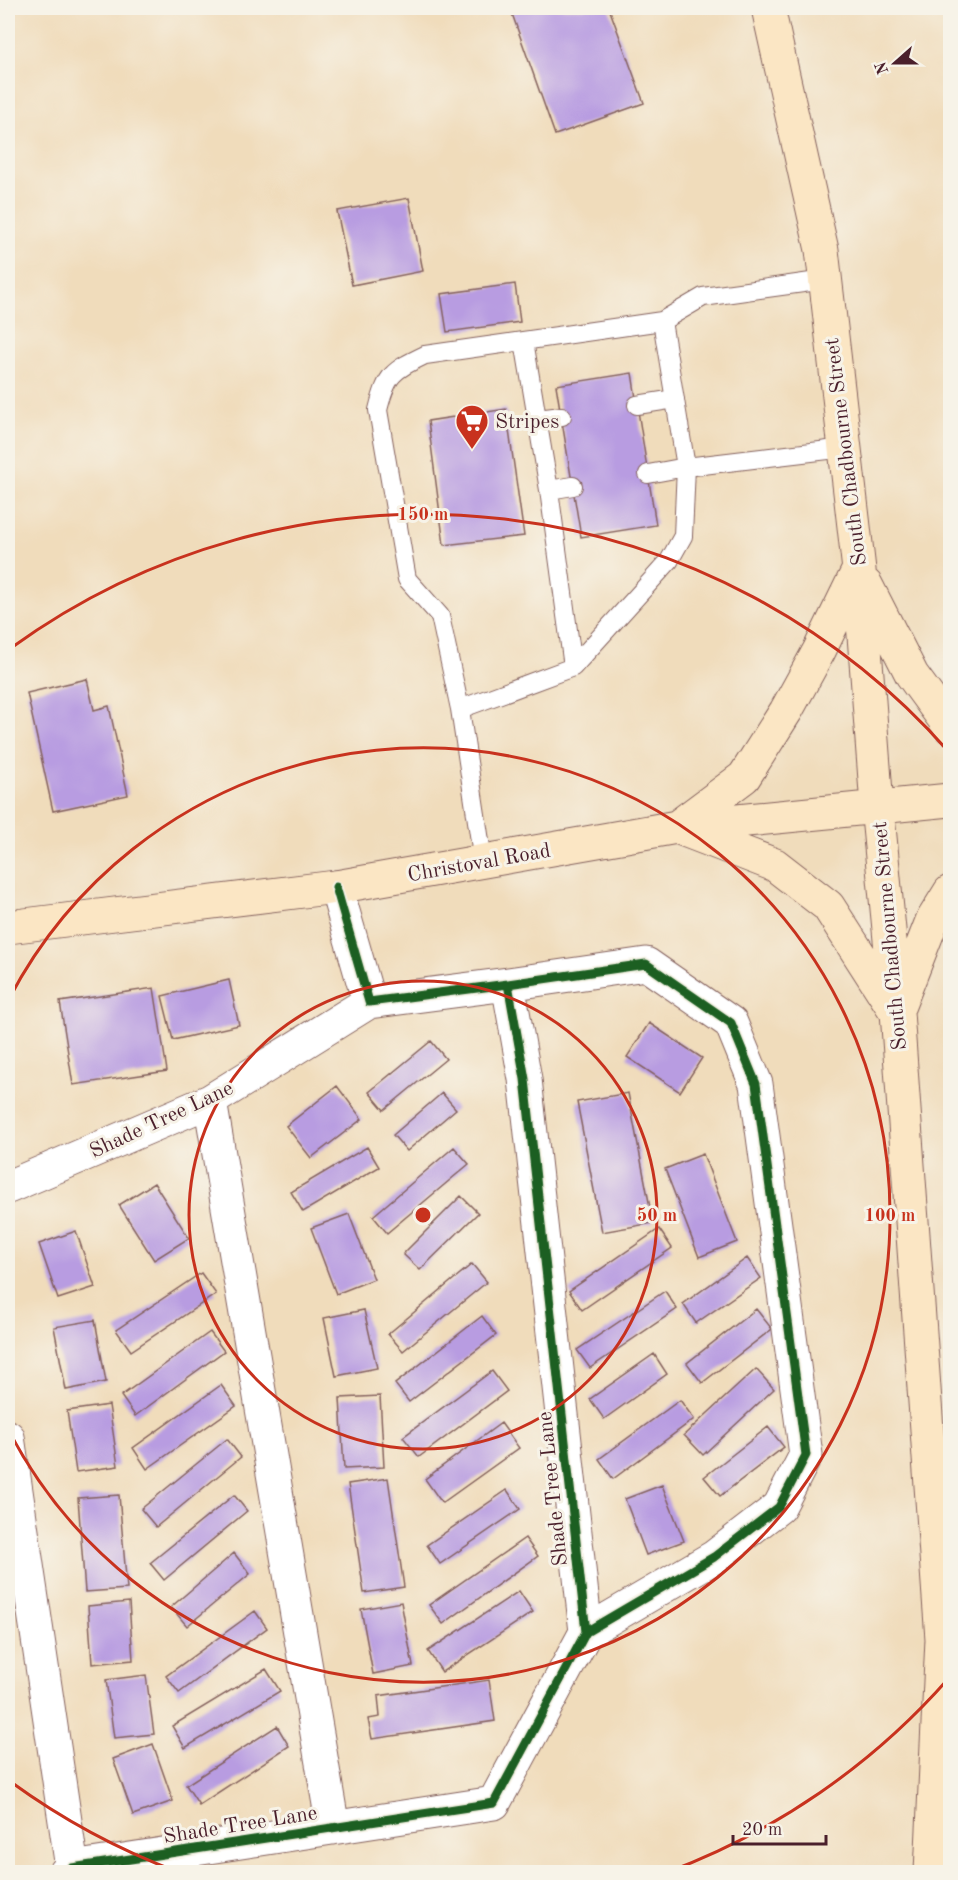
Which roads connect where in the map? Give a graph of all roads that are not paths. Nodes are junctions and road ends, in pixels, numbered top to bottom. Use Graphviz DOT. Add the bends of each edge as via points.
graph roads {
  1 [pos="768,8"];
  2 [pos="825,280"];
  3 [pos="662,321"];
  4 [pos="524,341"];
  5 [pos="675,399"];
  6 [pos="637,405"];
  7 [pos="562,416"];
  8 [pos="537,419"];
  9 [pos="845,448"];
  10 [pos="686,467"];
  11 [pos="648,474"];
  12 [pos="573,486"];
  13 [pos="549,490"];
  14 [pos="859,570"];
  15 [pos="573,667"];
  16 [pos="460,709"];
  17 [pos="951,727"];
  18 [pos="951,800"];
  19 [pos="877,806"];
  20 [pos="677,827"];
  21 [pos="483,861"];
  22 [pos="336,887"];
  23 [pos="951,892"];
  24 [pos="8,927"];
  25 [pos="508,984"];
  26 [pos="369,1002"];
  27 [pos="897,1012"];
  28 [pos="210,1101"];
  29 [pos="8,1187"];
  30 [pos="8,1437"];
  31 [pos="586,1632"];
  32 [pos="333,1828"];
  33 [pos="69,1870"];
  34 [pos="931,1872"];
  1 -- 2 [label="main road, South Chadbourne Street" via="822,250"];
  2 -- 3 [label="lane" via="704,297"];
  2 -- 9 [label="main road, South Chadbourne Street"];
  3 -- 4 [label="lane"];
  3 -- 5 [label="lane"];
  4 -- 8 [label="lane"];
  4 -- 16 [label="lane" via="425,355 401,367 385,383 378,410 407,579 440,616"];
  5 -- 6 [label="lane"];
  5 -- 10 [label="lane"];
  7 -- 8 [label="lane"];
  8 -- 13 [label="lane"];
  9 -- 10 [label="lane"];
  9 -- 14 [label="main road, South Chadbourne Street"];
  10 -- 11 [label="lane"];
  10 -- 15 [label="lane" via="682,536 669,561"];
  12 -- 13 [label="lane"];
  13 -- 15 [label="lane"];
  14 -- 17 [label="main road" via="912,675"];
  14 -- 19 [label="main road, South Chadbourne Street"];
  14 -- 20 [label="main road" via="786,711 744,777"];
  15 -- 16 [label="lane"];
  16 -- 21 [label="lane"];
  18 -- 19 [label="main road, Christoval Road"];
  19 -- 20 [label="main road, Christoval Road"];
  19 -- 27 [label="main road, South Chadbourne Street"];
  20 -- 21 [label="main road, Christoval Road"];
  20 -- 27 [label="main road" via="775,865 828,906"];
  21 -- 22 [label="main road, Christoval Road"];
  22 -- 24 [label="main road, Christoval Road"];
  22 -- 26 [label="street"];
  23 -- 27 [label="main road" via="932,921"];
  25 -- 26 [label="street, Shade Tree Lane"];
  25 -- 31 [label="street, Shade Tree Lane" via="525,1079"];
  25 -- 31 [label="street" via="646,964 732,1023 756,1084 806,1455 779,1507 714,1557"];
  26 -- 28 [label="street, Shade Tree Lane"];
  27 -- 34 [label="main road, South Chadbourne Street" via="942,1639"];
  28 -- 29 [label="street, Shade Tree Lane"];
  28 -- 32 [label="street"];
  30 -- 33 [label="street, Shade Tree Lane"];
  31 -- 32 [label="street, Shade Tree Lane" via="494,1803"];
  32 -- 33 [label="street, Shade Tree Lane"];
}
